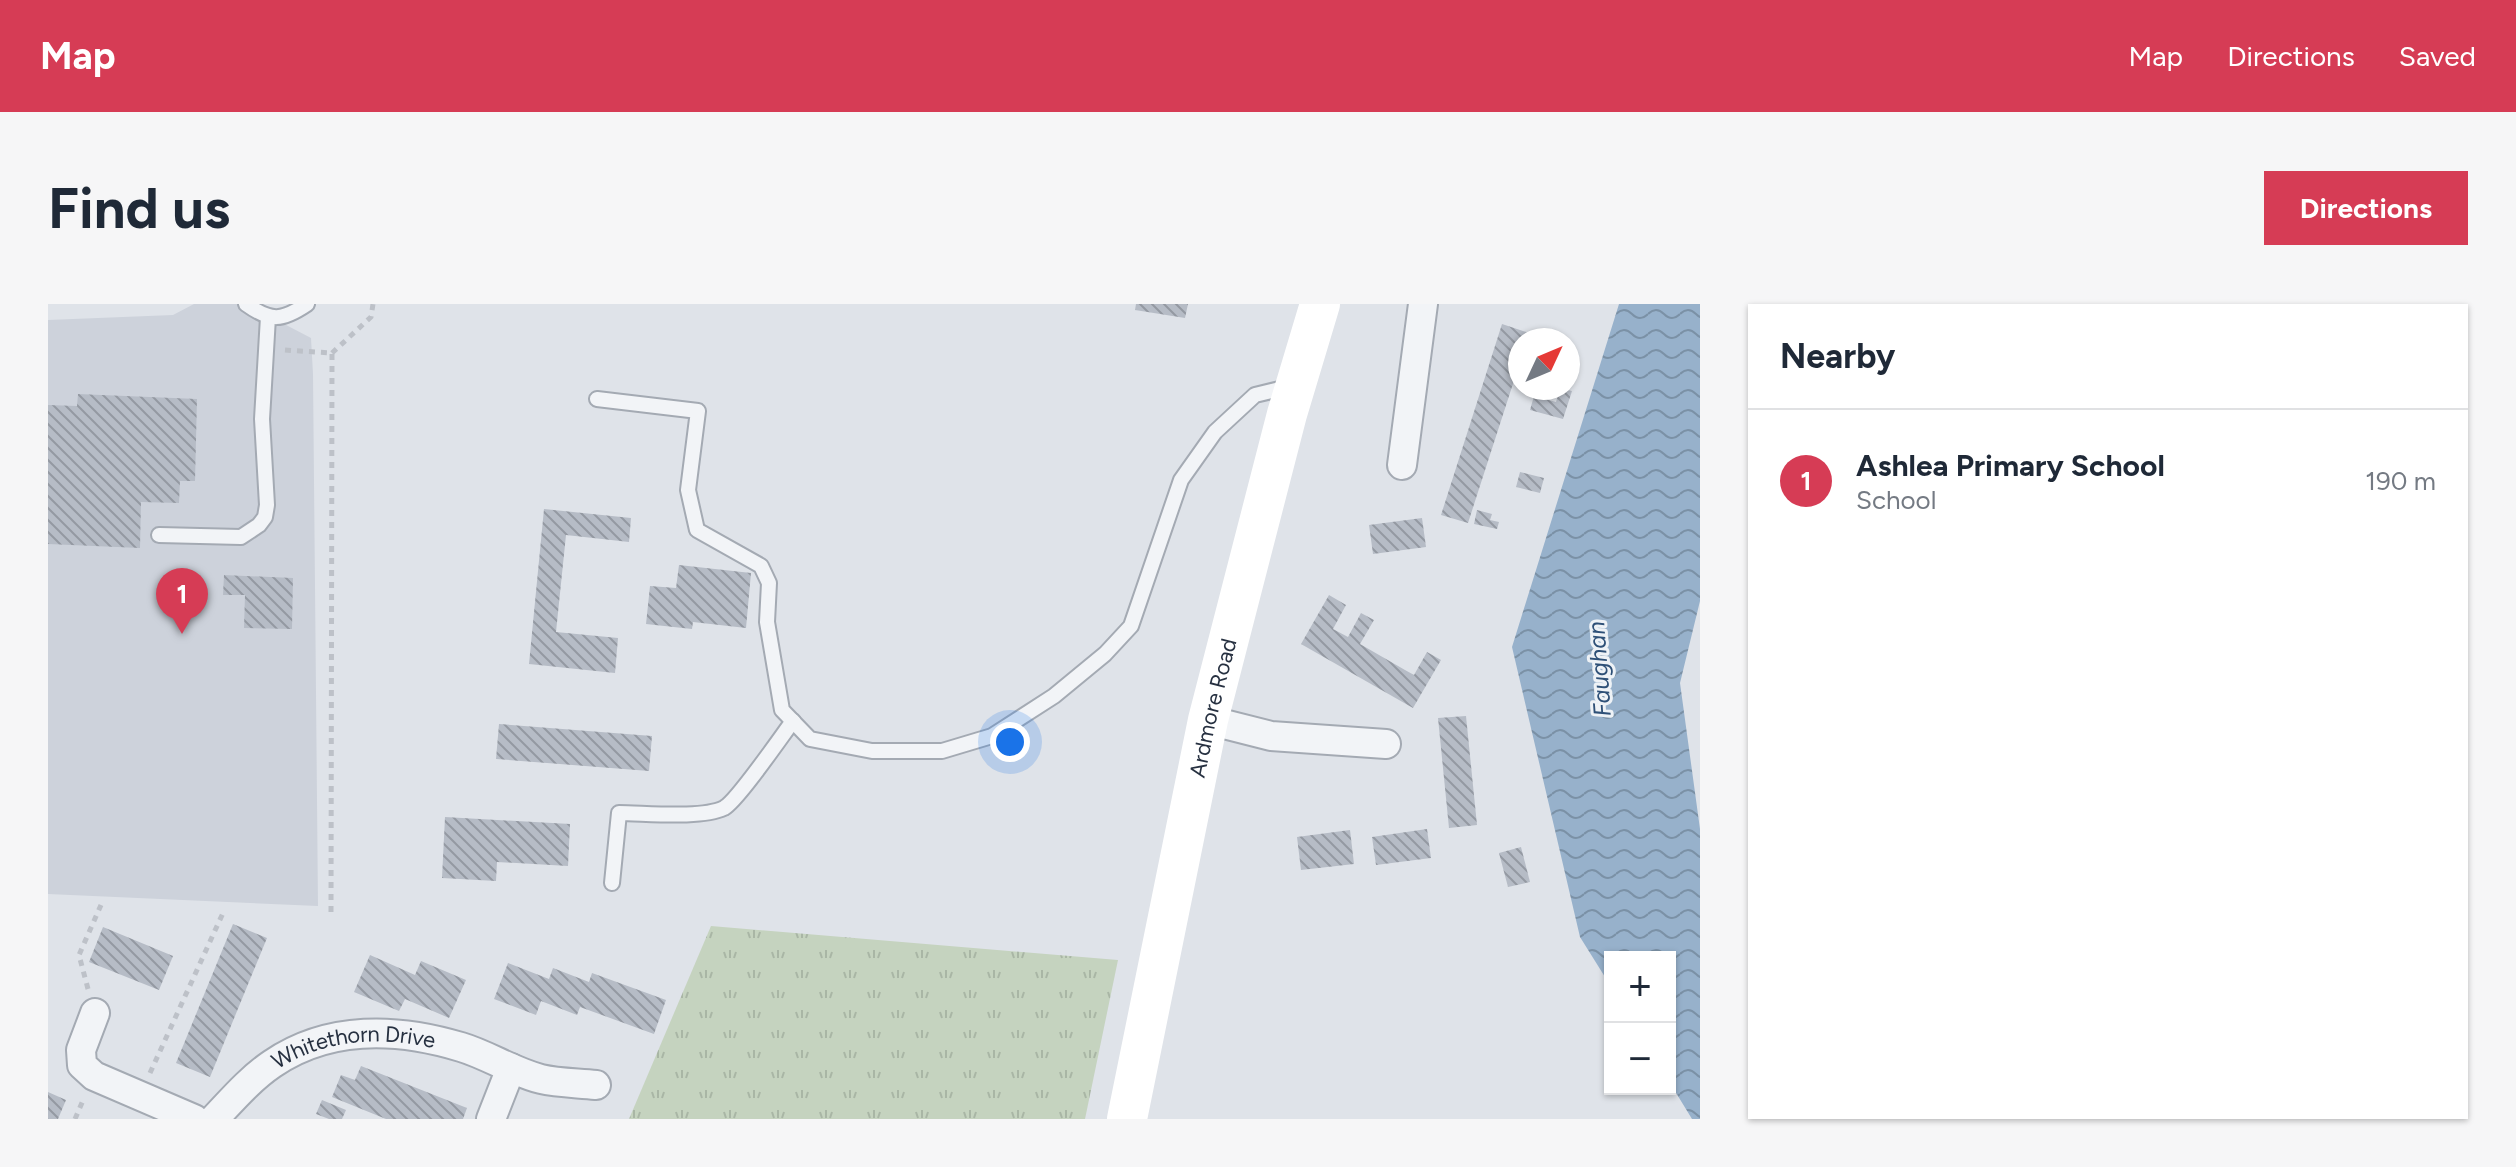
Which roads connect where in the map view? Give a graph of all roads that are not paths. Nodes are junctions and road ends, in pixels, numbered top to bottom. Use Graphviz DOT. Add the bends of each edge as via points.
graph roads {
  1 [pos="246,304"];
  2 [pos="307,304"];
  3 [pos="1320,304"];
  4 [pos="1423,304"];
  5 [pos="268,317"];
  6 [pos="1296,385"];
  7 [pos="597,399"];
  8 [pos="1402,465"];
  9 [pos="159,535"];
  10 [pos="1208,720"];
  11 [pos="793,721"];
  12 [pos="1386,744"];
  13 [pos="612,883"];
  14 [pos="95,1013"];
  15 [pos="511,1068"];
  16 [pos="596,1085"];
  17 [pos="194,1119"];
  18 [pos="214,1119"];
  19 [pos="491,1119"];
  20 [pos="1127,1119"];
  1 -- 5 [label="lane"];
  2 -- 5 [label="lane" via="281,318"];
  3 -- 6 [label="street, Ardmore Road"];
  4 -- 8 [label="street"];
  5 -- 9 [label="lane" via="262,419 265,517 241,537"];
  6 -- 10 [label="street, Ardmore Road"];
  6 -- 11 [label="lane" via="1255,395 1215,432 1181,480 1131,626 1054,696 992,736 942,751 872,751 810,739"];
  7 -- 11 [label="lane" via="698,411 688,490 697,530 761,566 769,583 767,622 782,710"];
  10 -- 12 [label="street" via="1271,736"];
  10 -- 20 [label="street, Ardmore Road"];
  11 -- 13 [label="lane" via="725,808 619,813"];
  14 -- 17 [label="street" via="81,1050 82,1065 94,1076"];
  15 -- 16 [label="street, Whitethorn Drive" via="540,1079"];
  15 -- 18 [label="street, Whitethorn Drive" via="416,1034 371,1032 303,1047 271,1065"];
  15 -- 19 [label="street"];
}
